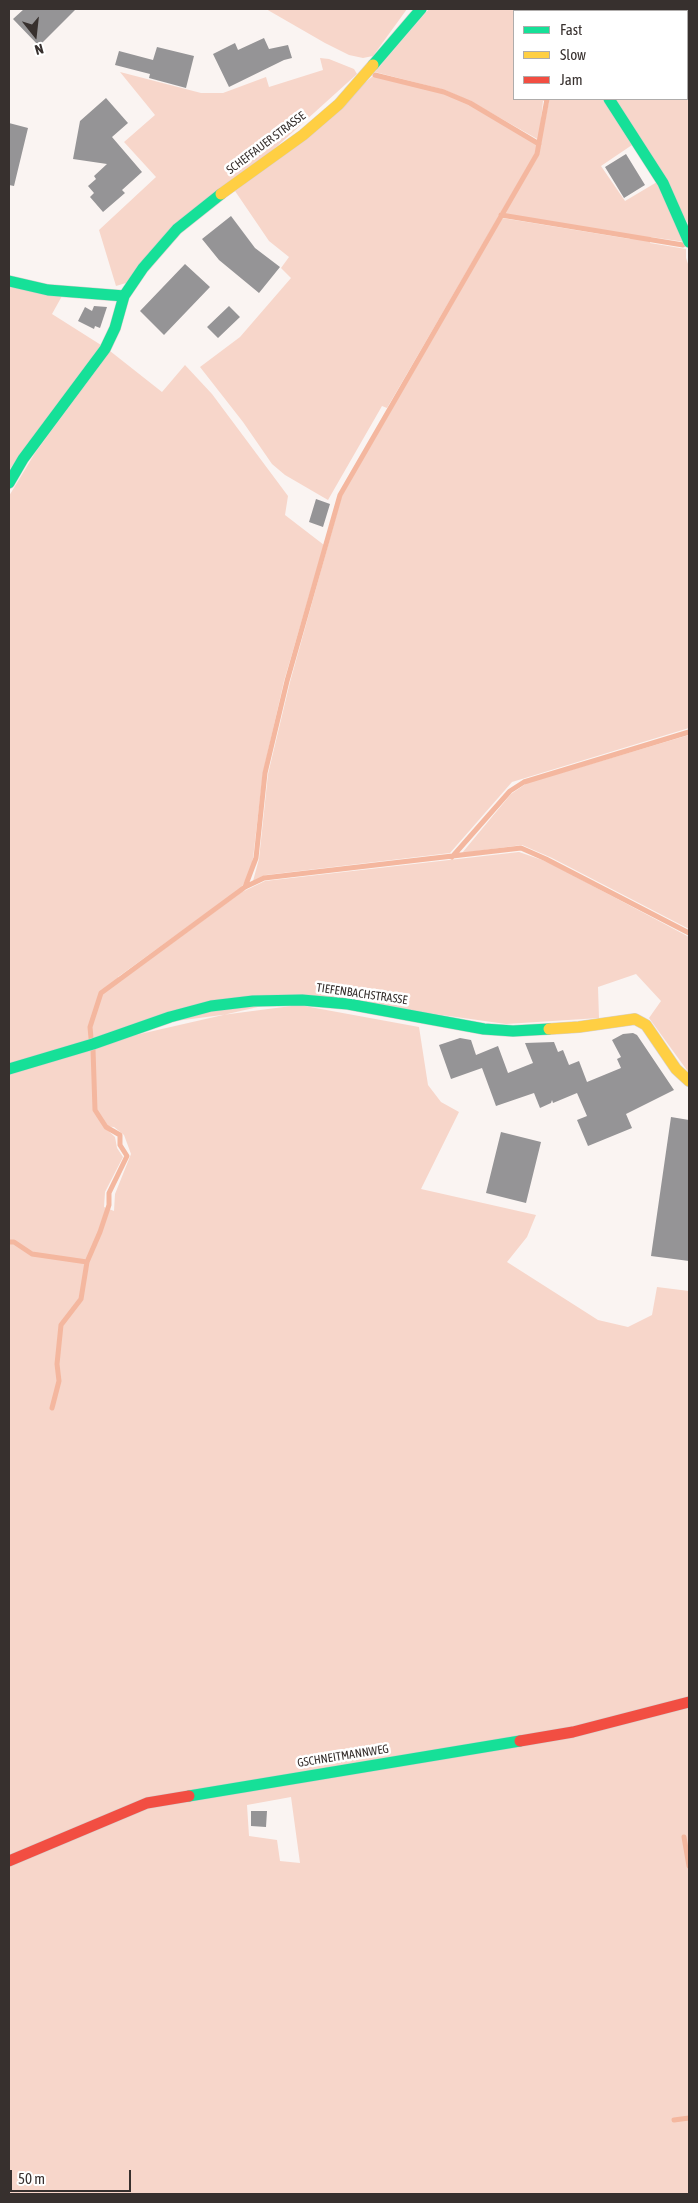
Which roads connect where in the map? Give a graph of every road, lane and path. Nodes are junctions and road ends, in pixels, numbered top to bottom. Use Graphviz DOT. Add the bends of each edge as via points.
graph roads {
  1 [pos="421,9"];
  2 [pos="610,100"];
  3 [pos="689,242"];
  4 [pos="9,281"];
  5 [pos="124,296"];
  6 [pos="9,483"];
  7 [pos="9,1069"];
  8 [pos="689,1081"];
  9 [pos="689,1702"];
  10 [pos="9,1861"];
  1 -- 5 [label="street, SCHEFFAUER STRASSE" via="339,104 303,135 177,229"];
  2 -- 3 [label="street" via="663,183"];
  4 -- 5 [label="street" via="48,290"];
  5 -- 6 [label="street, SCHEFFAUER STRASSE" via="105,349 23,459"];
  7 -- 8 [label="street, TIEFENBACHSTRASSE" via="211,1006 302,1000 348,1004 484,1029 513,1031 578,1027 635,1018 646,1025 676,1069"];
  9 -- 10 [label="street, GSCHNEITMANNWEG" via="573,1732 147,1802"];
}
